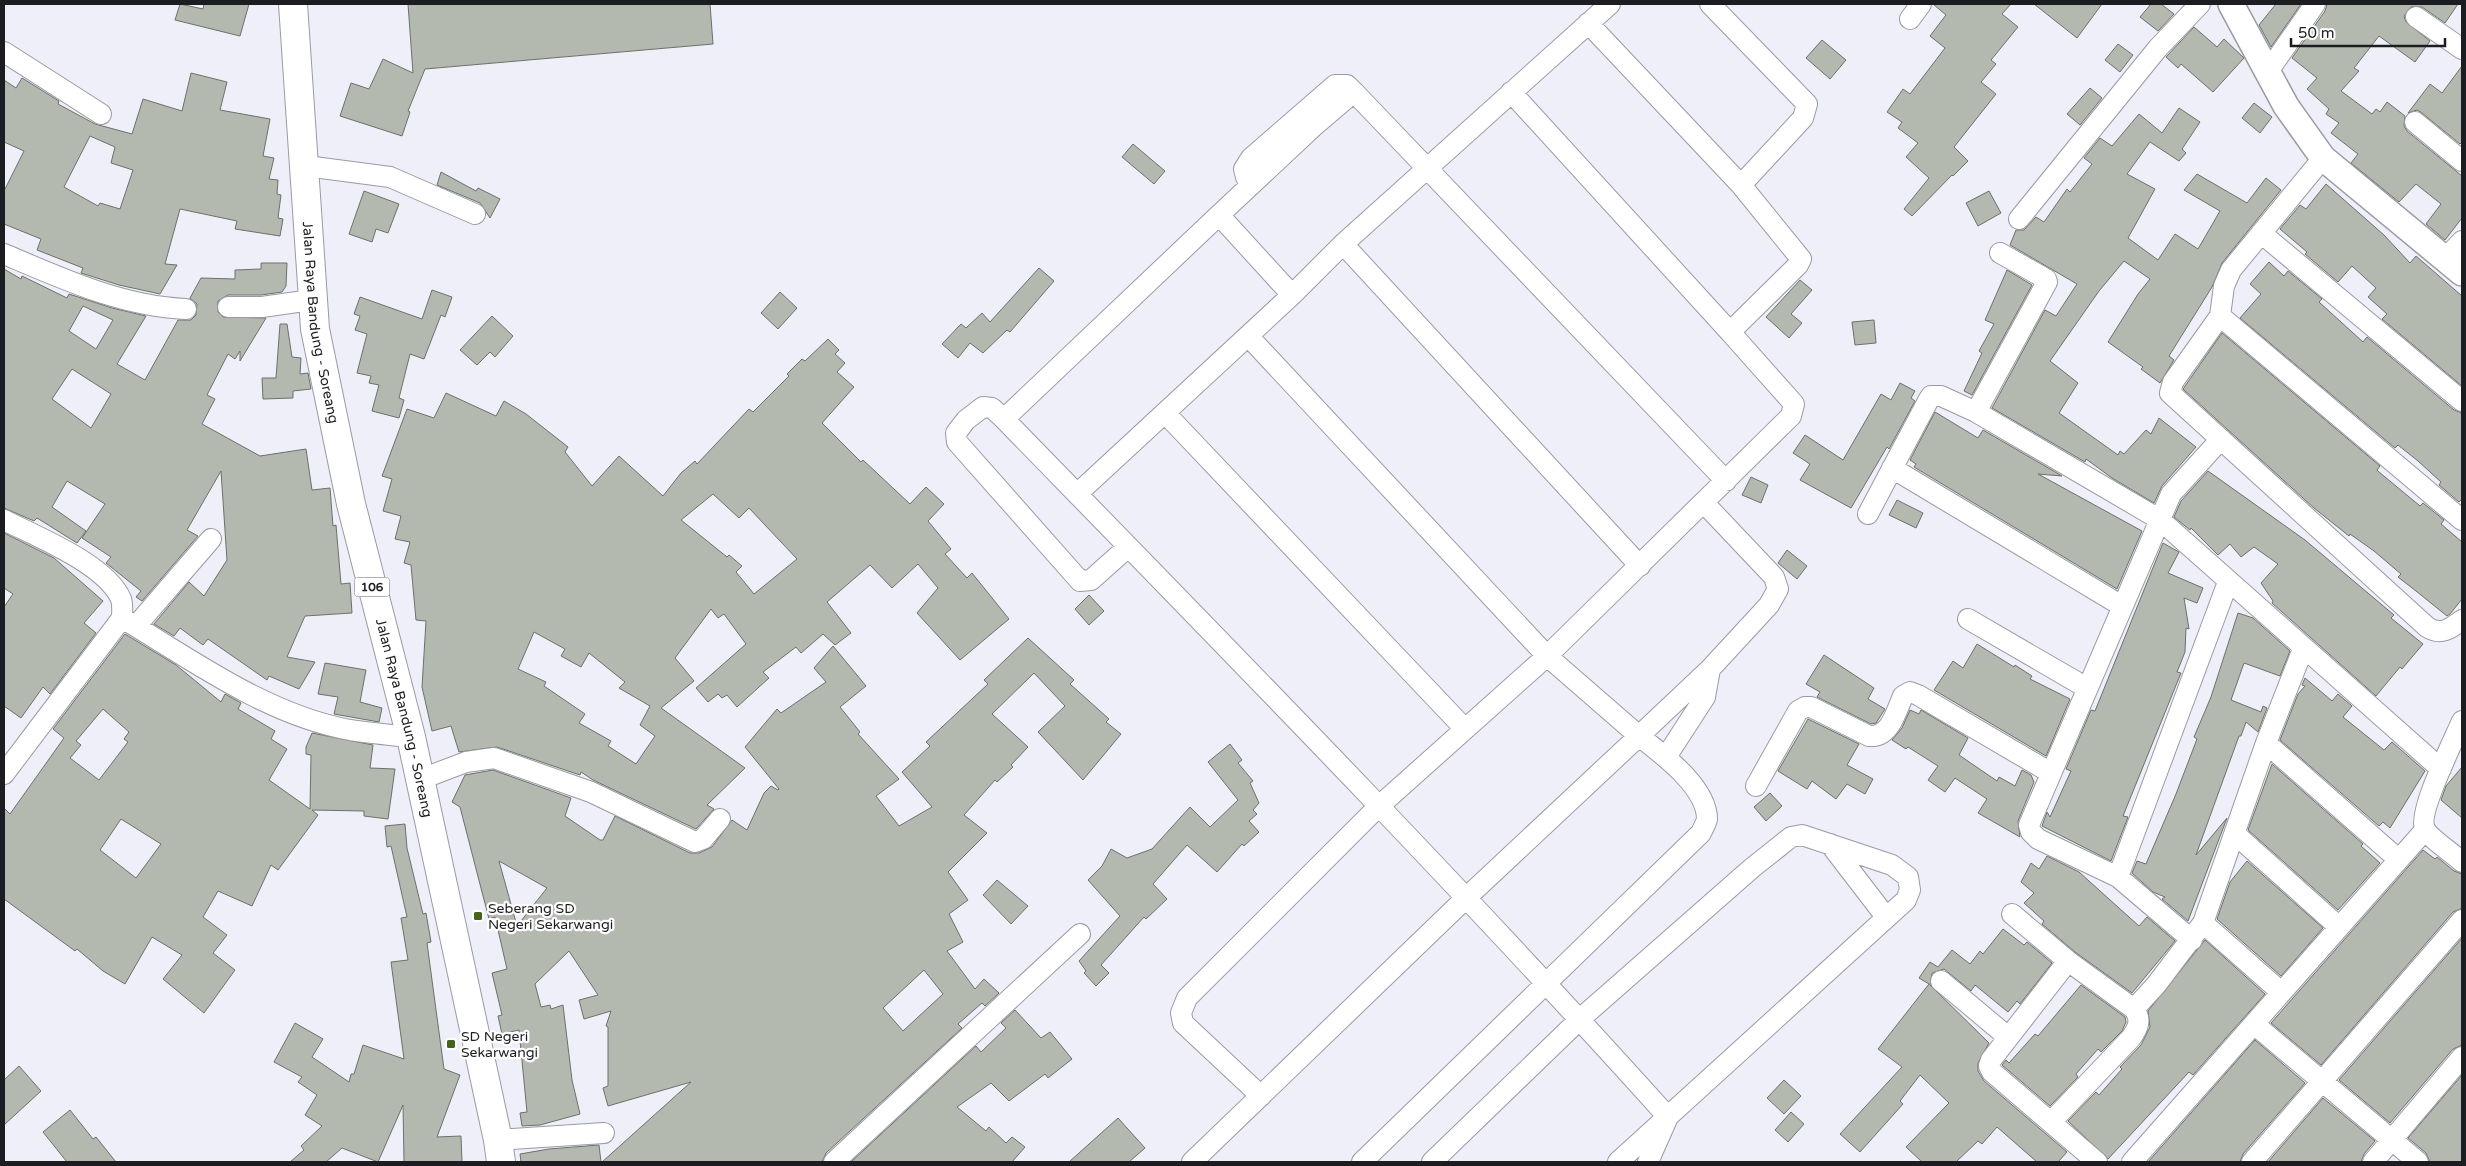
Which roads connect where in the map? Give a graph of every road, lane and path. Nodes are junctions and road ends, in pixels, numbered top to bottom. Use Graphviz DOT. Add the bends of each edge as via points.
graph roads {
  1 [pos="293,4"];
  2 [pos="1610,4"];
  3 [pos="1710,4"];
  4 [pos="2200,4"];
  5 [pos="2231,4"];
  6 [pos="2315,4"];
  7 [pos="2416,17"];
  8 [pos="1588,23"];
  9 [pos="2462,48"];
  10 [pos="4,52"];
  11 [pos="2267,73"];
  12 [pos="1511,92"];
  13 [pos="101,114"];
  14 [pos="2415,122"];
  15 [pos="2323,158"];
  16 [pos="2462,161"];
  17 [pos="306,166"];
  18 [pos="1428,167"];
  19 [pos="1740,185"];
  20 [pos="475,214"];
  21 [pos="1219,215"];
  22 [pos="2019,218"];
  23 [pos="2261,233"];
  24 [pos="2462,241"];
  25 [pos="1343,244"];
  26 [pos="2000,253"];
  27 [pos="4,254"];
  28 [pos="2453,266"];
  29 [pos="1292,295"];
  30 [pos="311,300"];
  31 [pos="228,307"];
  32 [pos="186,309"];
  33 [pos="2220,316"];
  34 [pos="1730,332"];
  35 [pos="1249,337"];
  36 [pos="2462,401"];
  37 [pos="1976,412"];
  38 [pos="1165,413"];
  39 [pos="1004,419"];
  40 [pos="2221,439"];
  41 [pos="1892,468"];
  42 [pos="1726,481"];
  43 [pos="1077,494"];
  44 [pos="1704,503"];
  45 [pos="1868,514"];
  46 [pos="2158,519"];
  47 [pos="4,520"];
  48 [pos="2462,520"];
  49 [pos="211,538"];
  50 [pos="1128,547"];
  51 [pos="1640,566"];
  52 [pos="2228,582"];
  53 [pos="2122,606"];
  54 [pos="1968,619"];
  55 [pos="2462,620"];
  56 [pos="129,622"];
  57 [pos="2303,649"];
  58 [pos="1547,656"];
  59 [pos="1710,669"];
  60 [pos="2087,688"];
  61 [pos="2462,721"];
  62 [pos="1465,729"];
  63 [pos="1639,736"];
  64 [pos="411,737"];
  65 [pos="2266,743"];
  66 [pos="1666,756"];
  67 [pos="2441,769"];
  68 [pos="2051,773"];
  69 [pos="4,774"];
  70 [pos="419,780"];
  71 [pos="1756,786"];
  72 [pos="1378,807"];
  73 [pos="720,819"];
  74 [pos="2425,830"];
  75 [pos="2235,834"];
  76 [pos="1830,844"];
  77 [pos="2398,858"];
  78 [pos="2462,862"];
  79 [pos="2118,877"];
  80 [pos="1466,898"];
  81 [pos="2012,914"];
  82 [pos="1886,917"];
  83 [pos="2462,920"];
  84 [pos="2339,926"];
  85 [pos="2197,932"];
  86 [pos="1080,934"];
  87 [pos="2068,961"];
  88 [pos="1941,981"];
  89 [pos="1547,983"];
  90 [pos="2281,992"];
  91 [pos="2134,1009"];
  92 [pos="1580,1020"];
  93 [pos="2254,1024"];
  94 [pos="2008,1037"];
  95 [pos="2462,1057"];
  96 [pos="2322,1082"];
  97 [pos="1261,1096"];
  98 [pos="1668,1117"];
  99 [pos="2051,1122"];
  100 [pos="604,1133"];
  101 [pos="2392,1140"];
  102 [pos="500,1151"];
  103 [pos="834,1162"];
  104 [pos="1192,1162"];
  105 [pos="1362,1162"];
  106 [pos="1432,1162"];
  107 [pos="1618,1162"];
  108 [pos="1648,1162"];
  109 [pos="2097,1162"];
  110 [pos="2132,1162"];
  111 [pos="2252,1162"];
  112 [pos="2373,1162"];
  113 [pos="2418,1162"];
  1 -- 17 [label="main road, Jalan Raya Bandung - Soreang / 106"];
  2 -- 8 [label="street"];
  3 -- 19 [label="street" via="1807,104 1803,118"];
  4 -- 22 [label="street" via="2158,48"];
  5 -- 11 [label="street"];
  6 -- 11 [label="street"];
  7 -- 9 [label="street"];
  8 -- 12 [label="street"];
  8 -- 19 [label="street"];
  10 -- 13 [label="street"];
  11 -- 15 [label="street"];
  12 -- 18 [label="street"];
  12 -- 34 [label="street"];
  14 -- 16 [label="street"];
  15 -- 23 [label="street"];
  15 -- 28 [label="street"];
  17 -- 20 [label="street" via="390,177"];
  17 -- 30 [label="main road, Jalan Raya Bandung - Soreang / 106"];
  18 -- 21 [label="street" via="1347,85 1335,85 1251,158 1244,169 1252,184"];
  18 -- 25 [label="street"];
  18 -- 42 [label="street"];
  19 -- 34 [label="street" via="1801,259"];
  21 -- 29 [label="street"];
  21 -- 39 [label="street"];
  23 -- 33 [label="street" via="2231,270 2224,286"];
  23 -- 36 [label="street"];
  24 -- 28 [label="street"];
  25 -- 29 [label="street"];
  25 -- 51 [label="street"];
  26 -- 37 [label="street" via="2047,282"];
  27 -- 32 [label="street" via="120,299 142,305"];
  29 -- 35 [label="street"];
  30 -- 31 [label="street" via="272,306"];
  30 -- 64 [label="main road, Jalan Raya Bandung - Soreang / 106" via="351,504"];
  33 -- 40 [label="street" via="2173,382 2170,393"];
  33 -- 48 [label="street"];
  34 -- 42 [label="street" via="1794,404 1791,416"];
  35 -- 38 [label="street"];
  35 -- 58 [label="street"];
  37 -- 41 [label="street" via="1941,396 1931,396"];
  37 -- 46 [label="street"];
  38 -- 43 [label="street"];
  38 -- 62 [label="street"];
  39 -- 43 [label="street"];
  39 -- 50 [label="street" via="992,408 982,407 956,433 957,442 1080,580 1090,580"];
  40 -- 46 [label="street" via="2173,490"];
  40 -- 55 [label="street" via="2427,627 2433,631 2446,631"];
  41 -- 45 [label="street"];
  41 -- 53 [label="street"];
  42 -- 44 [label="street"];
  43 -- 50 [label="street"];
  44 -- 51 [label="street"];
  44 -- 59 [label="street" via="1774,576 1778,589 1769,604"];
  46 -- 52 [label="street"];
  46 -- 53 [label="street"];
  47 -- 56 [label="street" via="103,576 120,598"];
  49 -- 56 [label="street"];
  50 -- 72 [label="street"];
  51 -- 58 [label="street"];
  52 -- 57 [label="street"];
  52 -- 79 [label="street"];
  53 -- 60 [label="street"];
  54 -- 60 [label="street"];
  56 -- 64 [label="street" via="222,680 274,705 349,730"];
  56 -- 69 [label="street"];
  57 -- 65 [label="street"];
  57 -- 67 [label="street"];
  58 -- 62 [label="street"];
  58 -- 63 [label="street"];
  59 -- 63 [label="street"];
  59 -- 66 [label="street" via="1705,697"];
  60 -- 68 [label="street"];
  61 -- 67 [label="street"];
  62 -- 72 [label="street"];
  63 -- 66 [label="street"];
  63 -- 80 [label="street"];
  64 -- 70 [label="main road, Jalan Raya Bandung - Soreang / 106"];
  65 -- 75 [label="street"];
  65 -- 77 [label="street"];
  66 -- 89 [label="street" via="1701,794 1707,821 1701,833"];
  67 -- 74 [label="street" via="2423,815"];
  68 -- 71 [label="street" via="1910,692 1903,696 1888,728 1876,736 1869,736 1812,707 1798,711"];
  68 -- 79 [label="street" via="2029,825 2031,832 2038,839"];
  70 -- 73 [label="street" via="466,762 494,758 591,792 695,842 704,839"];
  70 -- 102 [label="main road, Jalan Raya Bandung - Soreang / 106"];
  72 -- 80 [label="street"];
  72 -- 97 [label="street" via="1187,998 1181,1013 1183,1023"];
  74 -- 77 [label="street"];
  74 -- 78 [label="street"];
  75 -- 84 [label="street"];
  75 -- 85 [label="street"];
  76 -- 82 [label="street"];
  76 -- 82 [label="street" via="1892,865 1908,877 1910,890 1906,900"];
  76 -- 92 [label="street" via="1802,835 1790,837"];
  77 -- 84 [label="street"];
  79 -- 85 [label="street"];
  80 -- 89 [label="street"];
  80 -- 97 [label="street"];
  81 -- 87 [label="street"];
  82 -- 98 [label="street"];
  83 -- 96 [label="street"];
  84 -- 90 [label="street"];
  85 -- 90 [label="street"];
  85 -- 91 [label="street"];
  86 -- 103 [label="street"];
  87 -- 91 [label="street"];
  87 -- 94 [label="street"];
  88 -- 94 [label="street"];
  89 -- 92 [label="street"];
  89 -- 105 [label="street"];
  90 -- 93 [label="street"];
  91 -- 99 [label="street" via="2139,1024 2131,1038"];
  92 -- 98 [label="street"];
  92 -- 106 [label="street"];
  93 -- 96 [label="street"];
  93 -- 110 [label="street"];
  94 -- 99 [label="street" via="1990,1060 1992,1072"];
  95 -- 101 [label="street"];
  96 -- 101 [label="street"];
  96 -- 111 [label="street"];
  97 -- 104 [label="street"];
  98 -- 107 [label="street"];
  98 -- 108 [label="street"];
  99 -- 109 [label="street"];
  100 -- 102 [label="street"];
  101 -- 112 [label="street"];
  101 -- 113 [label="street"];
}
